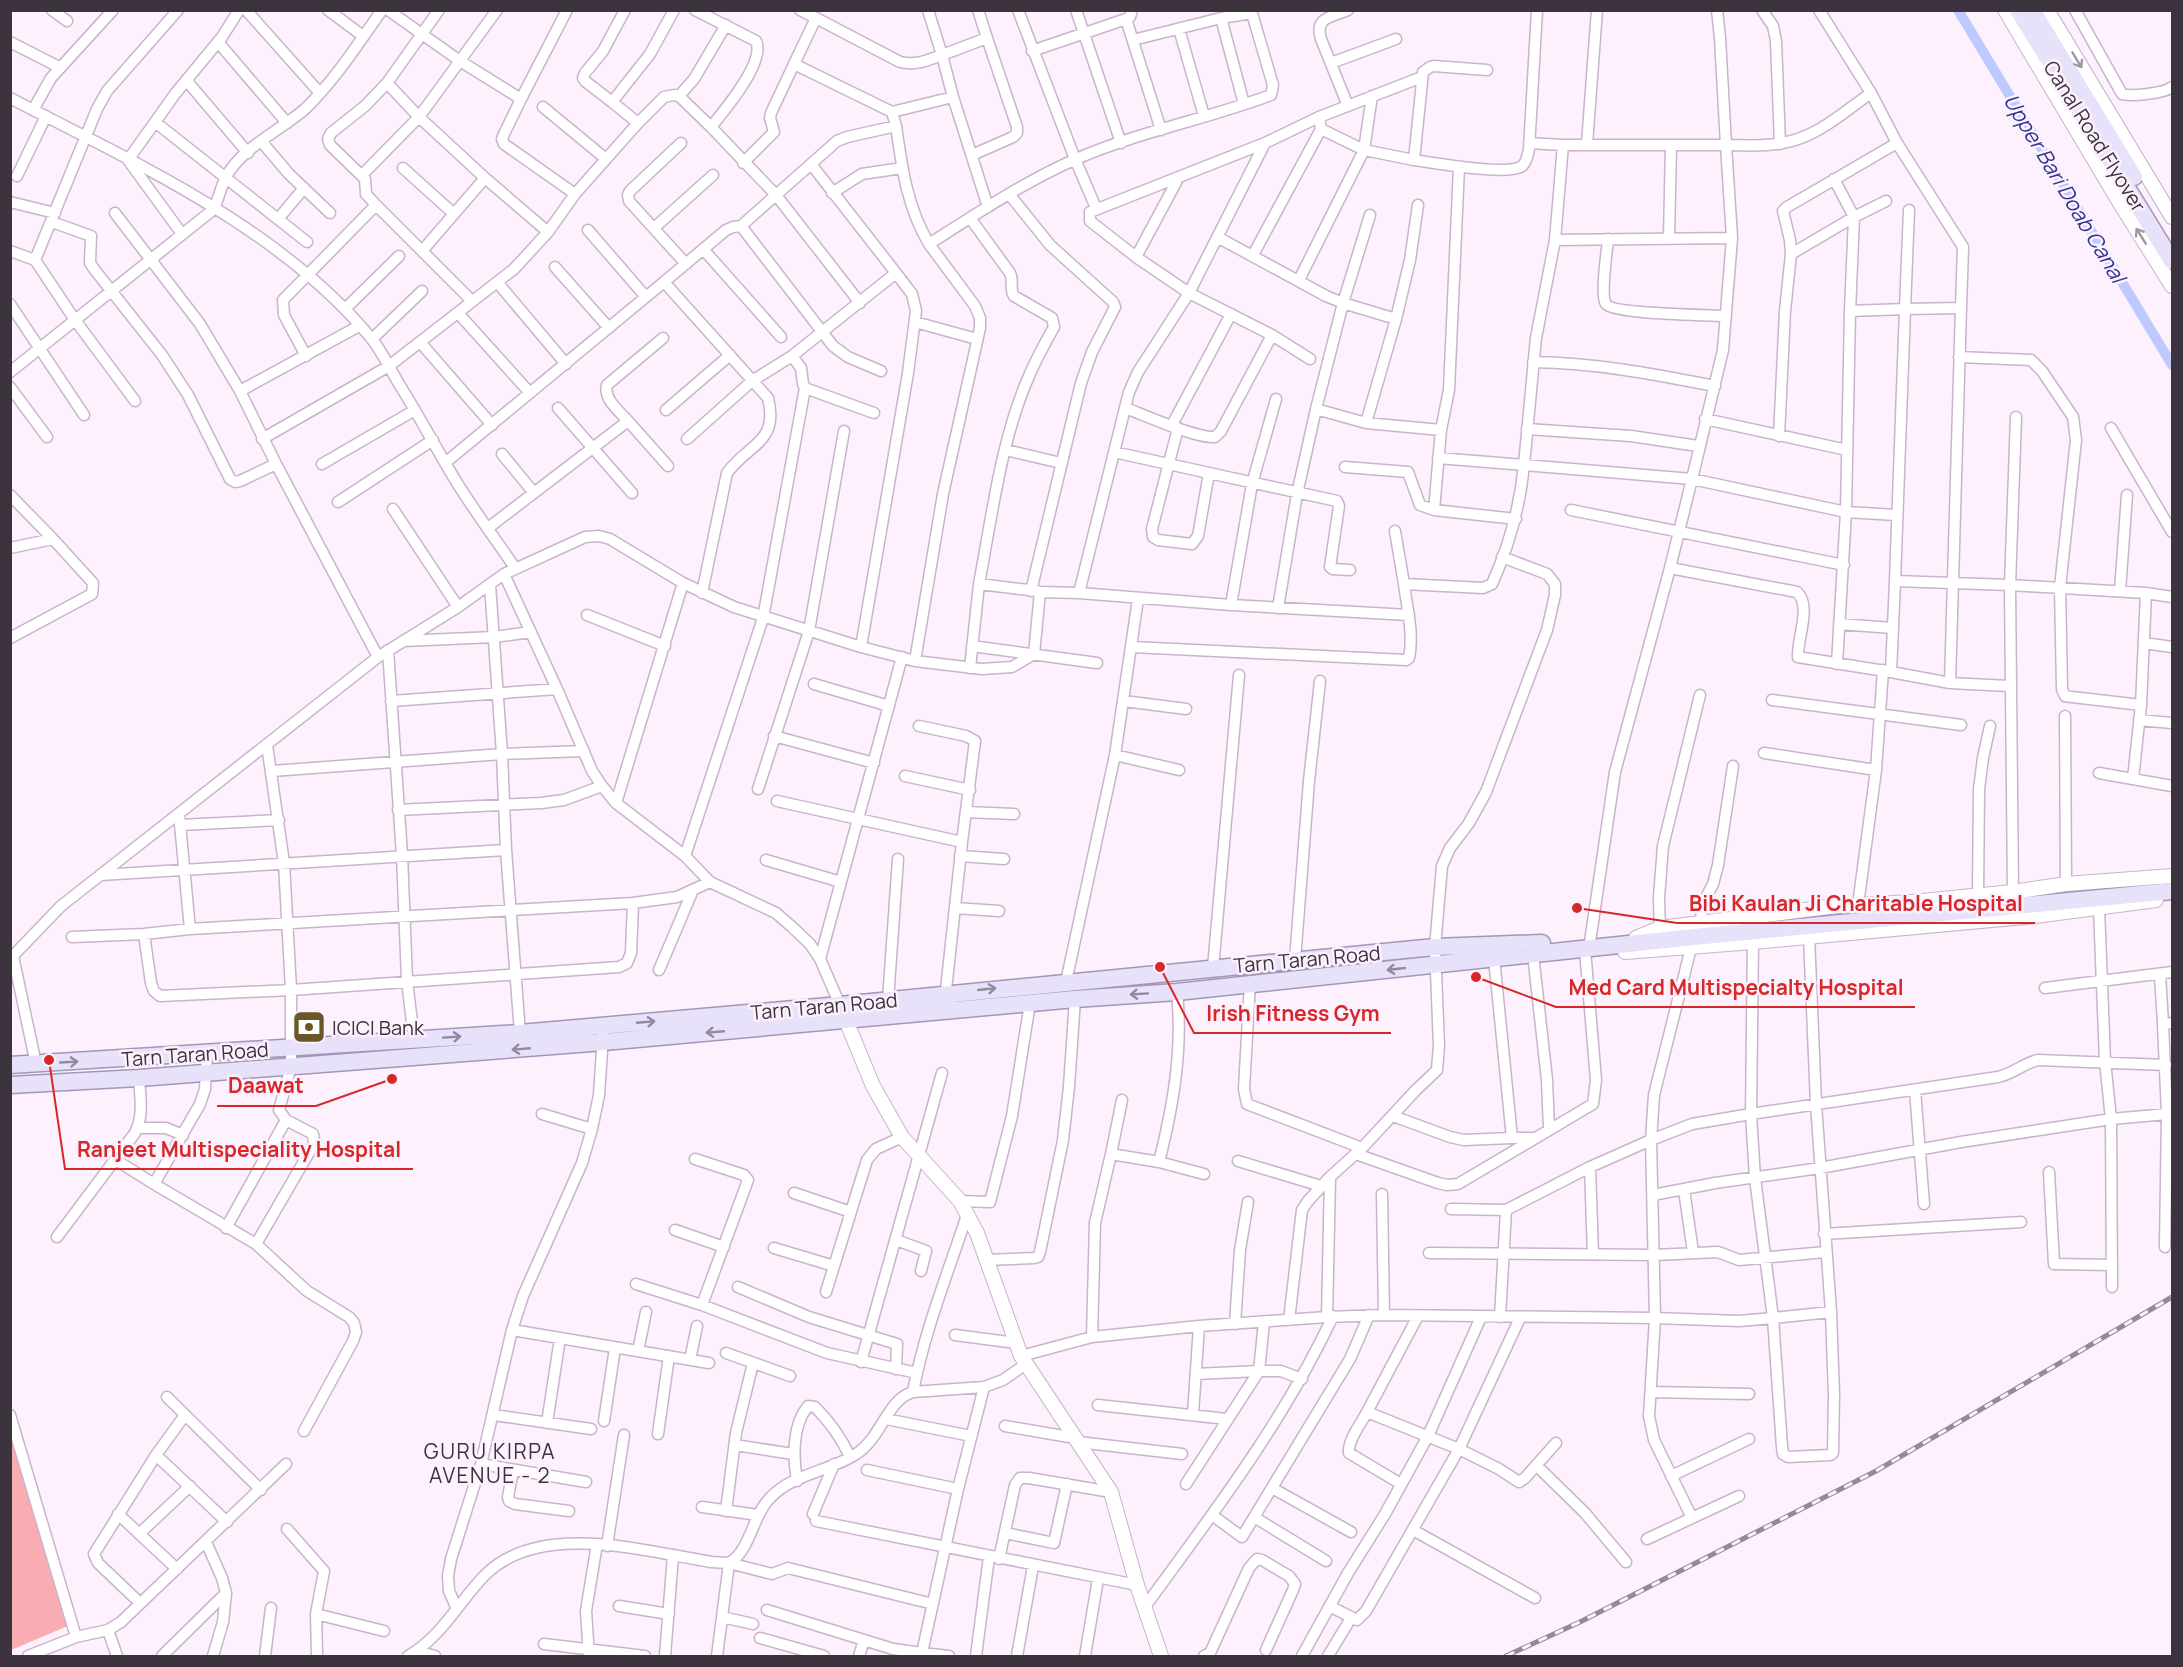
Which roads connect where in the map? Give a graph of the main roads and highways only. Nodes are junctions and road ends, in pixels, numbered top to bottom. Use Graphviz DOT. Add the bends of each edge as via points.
graph roads {
  1 [pos="2030,12"];
  2 [pos="2172,239"];
  3 [pos="2172,261"];
  4 [pos="2172,882"];
  5 [pos="2172,891"];
  6 [pos="1906,913"];
  7 [pos="1592,946"];
  8 [pos="842,1012"];
  9 [pos="603,1034"];
  10 [pos="10,1065"];
  11 [pos="10,1085"];
  1 -- 2 [label="main road, Canal Road Flyover"];
  1 -- 3 [label="main road, Canal Road Flyover"];
  4 -- 6 [label="main road"];
  5 -- 6 [label="main road"];
  6 -- 7 [label="main road"];
  6 -- 7 [label="main road, Tarn Taran Road" via="1660,931"];
  7 -- 8 [label="main road, Tarn Taran Road, one-way" via="1177,992 945,1011"];
  8 -- 7 [label="main road, Tarn Taran Road, one-way" via="888,1000 946,993 1435,946"];
  8 -- 9 [label="main road, Tarn Taran Road"];
  10 -- 9 [label="main road, Tarn Taran Road, one-way" via="520,1033"];
  9 -- 11 [label="main road, Tarn Taran Road, one-way" via="291,1065"];
}
